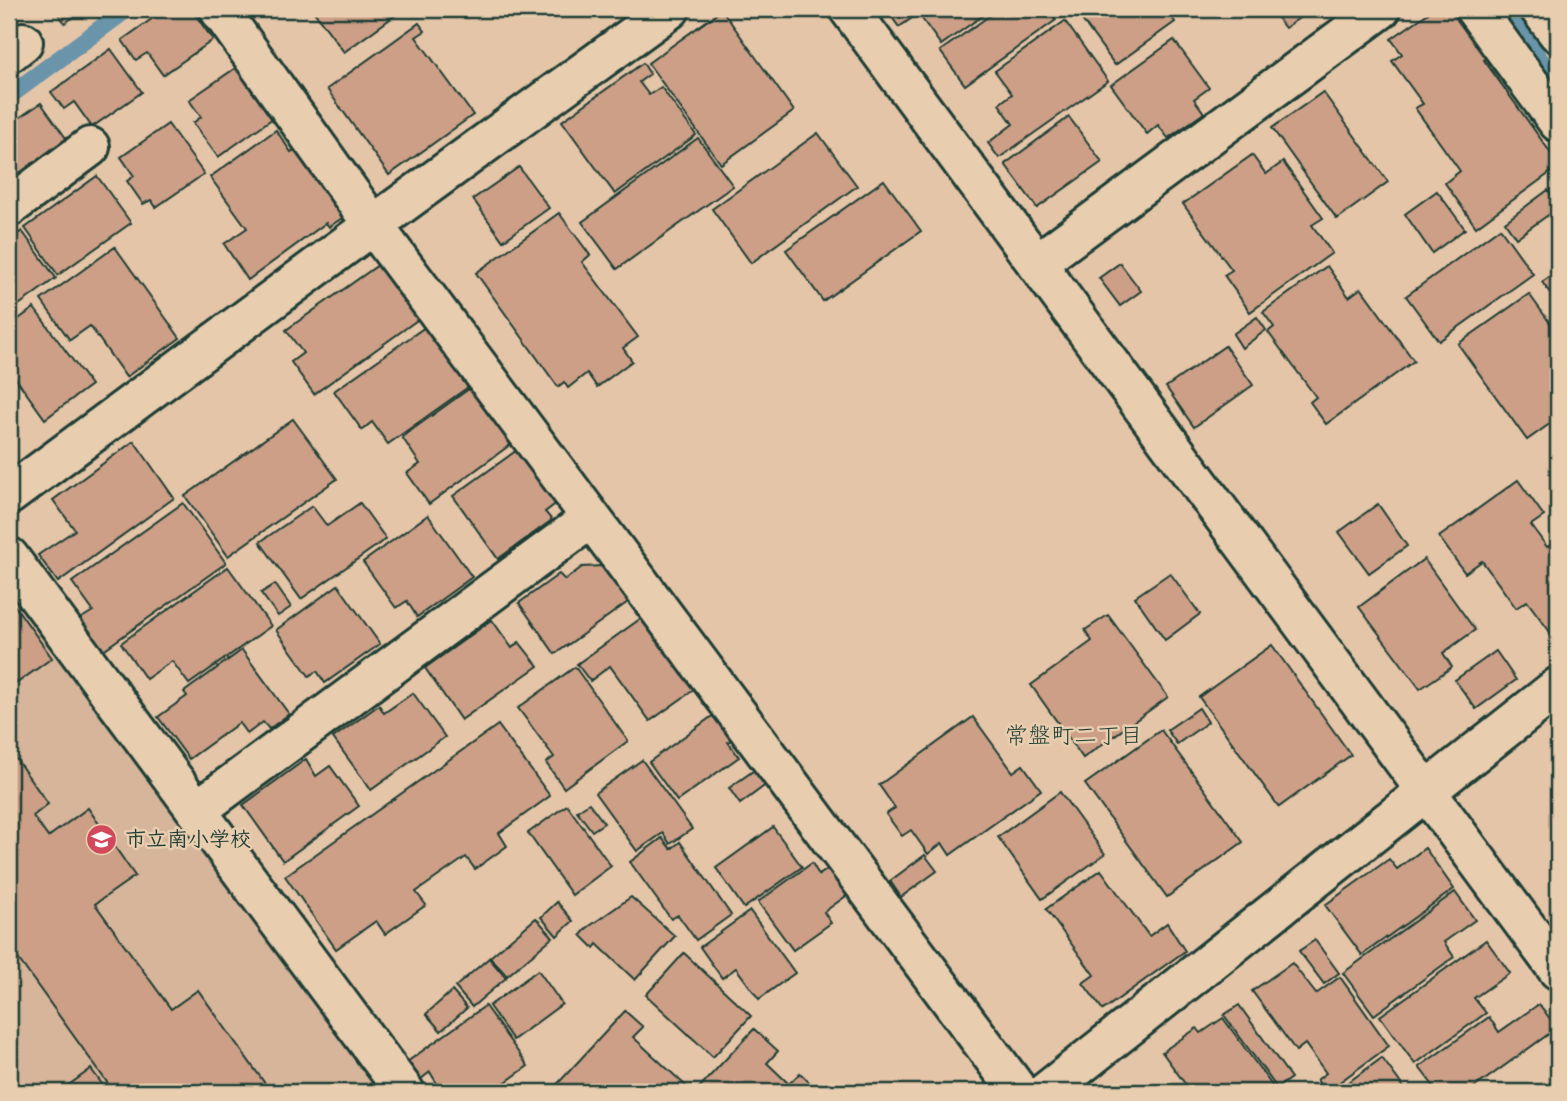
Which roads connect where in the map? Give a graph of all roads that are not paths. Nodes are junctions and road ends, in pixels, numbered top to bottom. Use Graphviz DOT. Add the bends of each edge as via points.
graph roads {
  1 [pos="219,9"];
  2 [pos="670,9"];
  3 [pos="849,9"];
  4 [pos="1381,9"];
  5 [pos="1475,9"];
  6 [pos="1540,9"];
  7 [pos="1558,33"];
  8 [pos="1558,122"];
  9 [pos="90,147"];
  10 [pos="9,207"];
  11 [pos="373,225"];
  12 [pos="1037,264"];
  13 [pos="9,495"];
  14 [pos="590,519"];
  15 [pos="9,557"];
  16 [pos="1558,687"];
  17 [pos="1427,792"];
  18 [pos="197,810"];
  19 [pos="1558,970"];
  20 [pos="405,1092"];
  21 [pos="1019,1092"];
  22 [pos="1046,1092"];
  1 -- 11 [label="street"];
  2 -- 11 [label="street"];
  3 -- 12 [label="street"];
  4 -- 12 [label="street"];
  5 -- 8 [label="street"];
  6 -- 7 [label="street"];
  9 -- 10 [label="street"];
  11 -- 13 [label="street"];
  11 -- 14 [label="street"];
  12 -- 17 [label="street"];
  14 -- 18 [label="street"];
  14 -- 21 [label="street"];
  15 -- 18 [label="street"];
  16 -- 17 [label="street"];
  17 -- 19 [label="street"];
  17 -- 22 [label="street"];
  18 -- 20 [label="street"];
}
